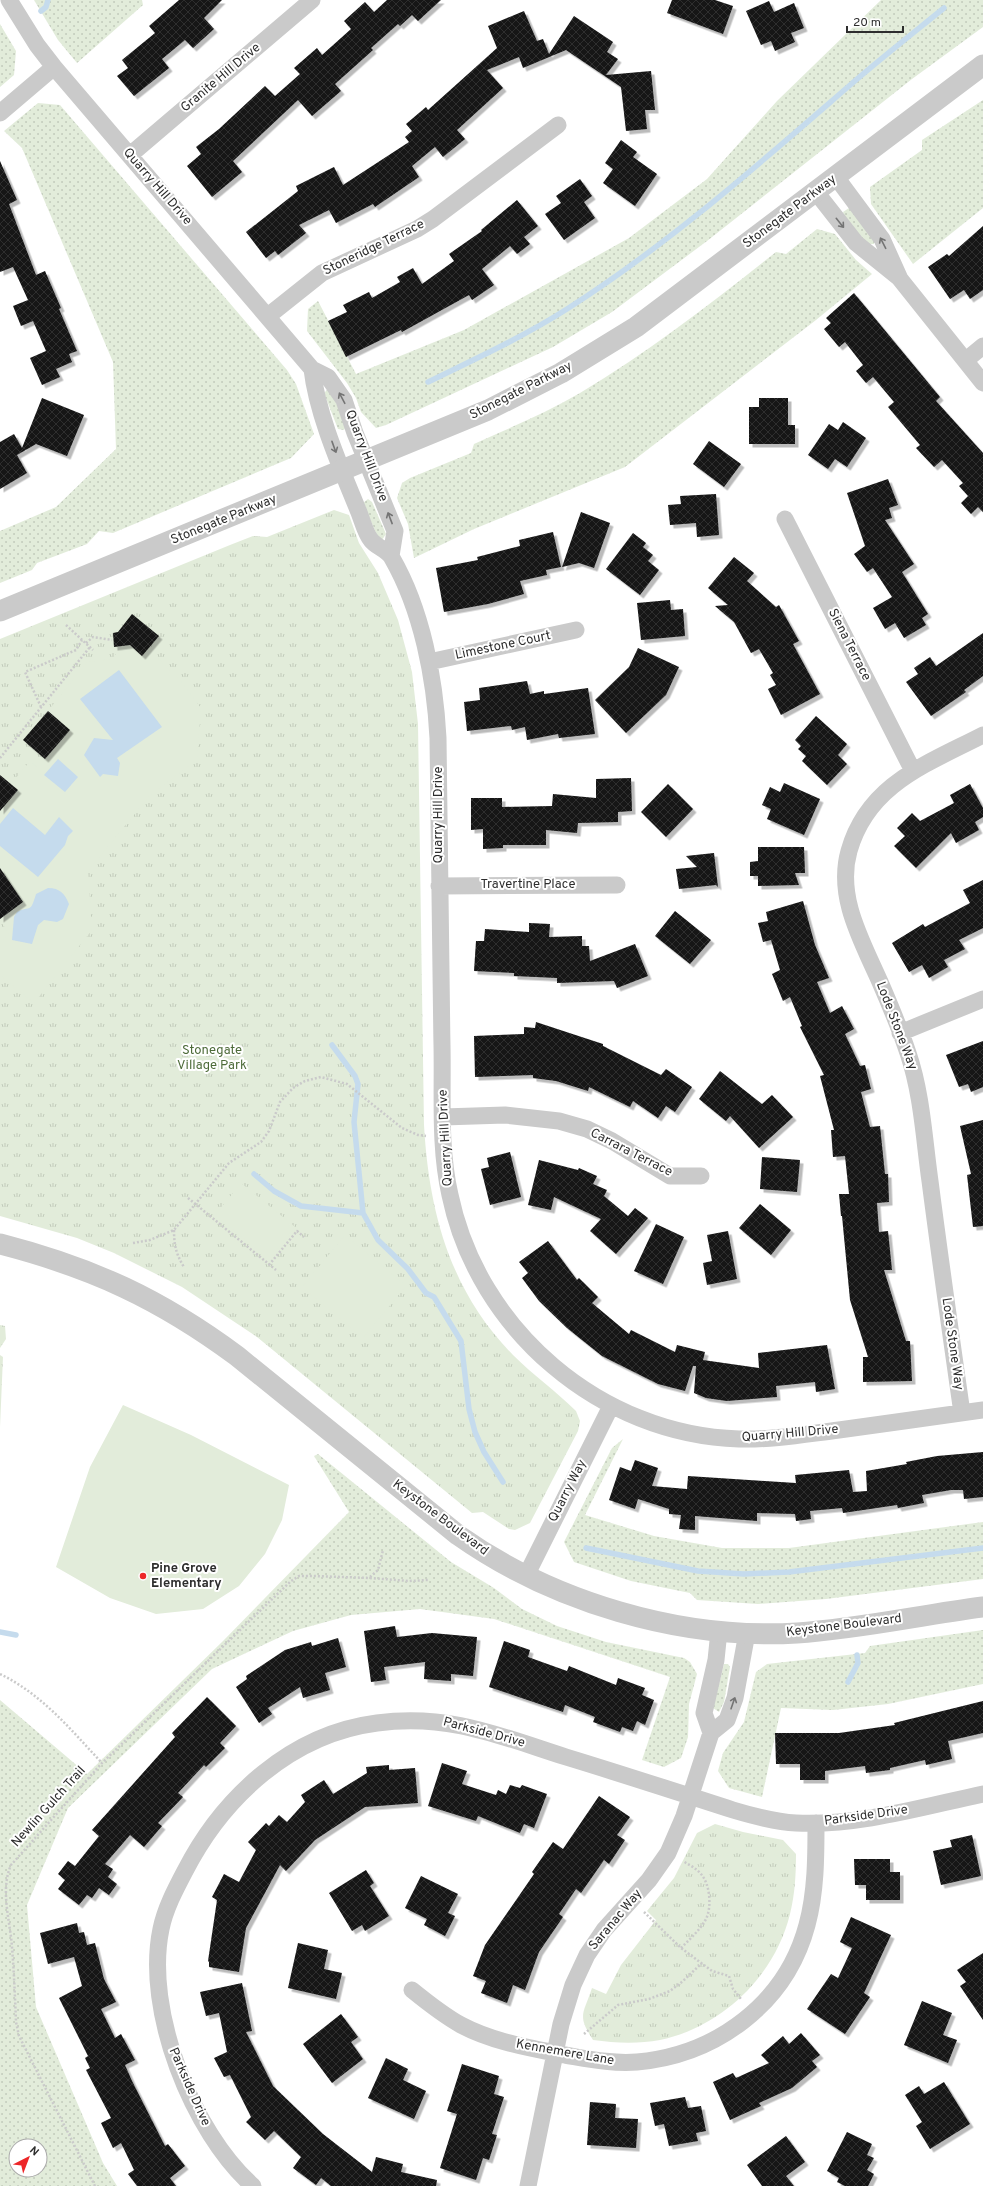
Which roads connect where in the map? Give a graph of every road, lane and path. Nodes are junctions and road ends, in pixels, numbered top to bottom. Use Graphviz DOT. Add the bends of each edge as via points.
graph roads {
  1 [pos="10,0"];
  2 [pos="312,0"];
  3 [pos="983,65"];
  4 [pos="54,67"];
  5 [pos="0,113"];
  6 [pos="558,125"];
  7 [pos="130,155"];
  8 [pos="836,177"];
  9 [pos="816,192"];
  10 [pos="900,278"];
  11 [pos="268,316"];
  12 [pos="983,346"];
  13 [pos="966,360"];
  14 [pos="312,369"];
  15 [pos="983,383"];
  16 [pos="367,461"];
  17 [pos="343,471"];
  18 [pos="785,519"];
  19 [pos="391,556"];
  20 [pos="0,611"];
  21 [pos="66,625"];
  22 [pos="576,630"];
  23 [pos="82,640"];
  24 [pos="112,640"];
  25 [pos="86,644"];
  26 [pos="90,647"];
  27 [pos="93,650"];
  28 [pos="429,662"];
  29 [pos="41,707"];
  30 [pos="983,735"];
  31 [pos="0,758"];
  32 [pos="913,771"];
  33 [pos="617,885"];
  34 [pos="439,886"];
  35 [pos="983,999"];
  36 [pos="900,1033"];
  37 [pos="443,1117"];
  38 [pos="426,1136"];
  39 [pos="701,1176"];
  40 [pos="188,1198"];
  41 [pos="196,1204"];
  42 [pos="174,1230"];
  43 [pos="304,1237"];
  44 [pos="134,1243"];
  45 [pos="0,1244"];
  46 [pos="269,1265"];
  47 [pos="184,1267"];
  48 [pos="276,1270"];
  49 [pos="611,1406"];
  50 [pos="983,1410"];
  51 [pos="962,1413"];
  52 [pos="383,1550"];
  53 [pos="526,1576"];
  54 [pos="370,1578"];
  55 [pos="428,1580"];
  56 [pos="983,1607"];
  57 [pos="719,1631"];
  58 [pos="747,1633"];
  59 [pos="0,1674"];
  60 [pos="711,1733"];
  61 [pos="102,1764"];
  62 [pos="983,1794"];
  63 [pos="691,1796"];
  64 [pos="816,1823"];
  65 [pos="682,1860"];
  66 [pos="643,1912"];
  67 [pos="681,1948"];
  68 [pos="702,1962"];
  69 [pos="412,1990"];
  70 [pos="742,2000"];
  71 [pos="584,2034"];
  72 [pos="555,2053"];
  73 [pos="95,2186"];
  74 [pos="253,2186"];
  75 [pos="528,2186"];
  1 -- 4 [label="street, Quarry Hill Drive" via="37,45"];
  2 -- 7 [label="street, Granite Hill Drive"];
  3 -- 8 [label="street, Stonegate Parkway"];
  4 -- 5 [label="street"];
  4 -- 7 [label="street, Quarry Hill Drive"];
  6 -- 11 [label="street, Stoneridge Terrace" via="433,219 322,273"];
  7 -- 11 [label="street, Quarry Hill Drive"];
  8 -- 9 [label="street, Stonegate Parkway"];
  10 -- 8 [label="street, one-way" via="882,239"];
  9 -- 10 [label="street, one-way" via="856,243"];
  9 -- 16 [label="street, Stonegate Parkway" via="636,327 561,373 488,410"];
  10 -- 13 [label="street"];
  11 -- 14 [label="street, Quarry Hill Drive"];
  12 -- 13 [label="street"];
  13 -- 15 [label="street"];
  16 -- 14 [label="street, Quarry Hill Drive, one-way" via="344,400 328,377"];
  14 -- 17 [label="street, Quarry Hill Drive, one-way" via="314,389"];
  16 -- 17 [label="street, Stonegate Parkway"];
  19 -- 16 [label="street, Quarry Hill Drive, one-way" via="395,531"];
  17 -- 19 [label="street, Quarry Hill Drive" via="371,540"];
  17 -- 20 [label="street, Stonegate Parkway"];
  18 -- 32 [label="street, Siena Terrace"];
  19 -- 28 [label="street, Quarry Hill Drive" via="412,603"];
  21 -- 23 [label="path"];
  22 -- 28 [label="street, Limestone Court"];
  23 -- 25 [label="path"];
  23 -- 29 [label="path" via="76,650 25,672"];
  24 -- 25 [label="path" via="93,637"];
  25 -- 26 [label="path"];
  26 -- 27 [label="path"];
  26 -- 29 [label="path"];
  28 -- 34 [label="street, Quarry Hill Drive" via="437,706"];
  29 -- 31 [label="path"];
  30 -- 32 [label="street, Lode Stone Way"];
  32 -- 36 [label="street, Lode Stone Way" via="886,789 866,812 852,839 846,868 848,901 854,922"];
  33 -- 34 [label="street, Travertine Place"];
  34 -- 37 [label="street, Quarry Hill Drive"];
  35 -- 36 [label="street"];
  36 -- 51 [label="street, Lode Stone Way" via="918,1089"];
  37 -- 39 [label="street, Carrara Terrace" via="505,1115 559,1121 612,1141 670,1176"];
  37 -- 49 [label="street, Quarry Hill Drive" via="450,1196 462,1240 479,1275 509,1322 533,1348 565,1376"];
  38 -- 41 [label="path" via="406,1130 352,1087 338,1080 321,1077 305,1081 293,1088 280,1102 269,1130 261,1142 229,1163"];
  40 -- 41 [label="path"];
  41 -- 42 [label="path"];
  41 -- 46 [label="path"];
  42 -- 44 [label="path" via="150,1240"];
  42 -- 47 [label="path" via="176,1255"];
  43 -- 46 [label="path" via="297,1231"];
  45 -- 53 [label="street, Keystone Boulevard" via="64,1262 105,1278 158,1303 200,1328 442,1523 479,1550"];
  46 -- 48 [label="path"];
  49 -- 51 [label="street, Quarry Hill Drive" via="672,1429 738,1439 779,1438"];
  49 -- 53 [label="street, Quarry Way"];
  50 -- 51 [label="street, Quarry Hill Drive"];
  52 -- 54 [label="path" via="378,1570"];
  53 -- 57 [label="street, Keystone Boulevard" via="553,1589 608,1608"];
  54 -- 55 [label="path, Newlin Gulch Trail"];
  54 -- 61 [label="path, Newlin Gulch Trail" via="299,1576 291,1580"];
  56 -- 58 [label="street, Keystone Boulevard" via="830,1630 784,1634"];
  57 -- 58 [label="street, Keystone Boulevard"];
  57 -- 60 [label="street" via="716,1660 704,1713"];
  60 -- 58 [label="street, one-way" via="727,1720 735,1698"];
  59 -- 61 [label="path" via="33,1693 49,1706"];
  60 -- 63 [label="street, Saranac Way"];
  61 -- 73 [label="path, Newlin Gulch Trail" via="11,1865 6,1876 19,2036"];
  62 -- 64 [label="street, Parkside Drive" via="867,1818"];
  63 -- 64 [label="street, Parkside Drive" via="754,1816 795,1823"];
  63 -- 72 [label="street, Saranac Way" via="668,1853 649,1880 604,1930 587,1955 566,2002"];
  63 -- 74 [label="street, Parkside Drive" via="486,1731 435,1720 416,1719 375,1723 337,1733 296,1751 258,1777 239,1794 215,1824 188,1865 167,1907 158,1947 164,2021 182,2077 217,2144"];
  64 -- 72 [label="street, Kennemere Lane" via="814,1888 801,1943 778,1984 748,2018 706,2045 672,2057 620,2062"];
  65 -- 67 [label="path" via="704,1879 709,1909 705,1920"];
  66 -- 67 [label="path"];
  67 -- 68 [label="path"];
  68 -- 70 [label="path" via="717,1974 729,1976"];
  68 -- 71 [label="path" via="670,1991 656,1998 618,2005"];
  69 -- 72 [label="street, Kennemere Lane" via="442,2014 484,2036"];
  72 -- 75 [label="street, Saranac Way"];
}
